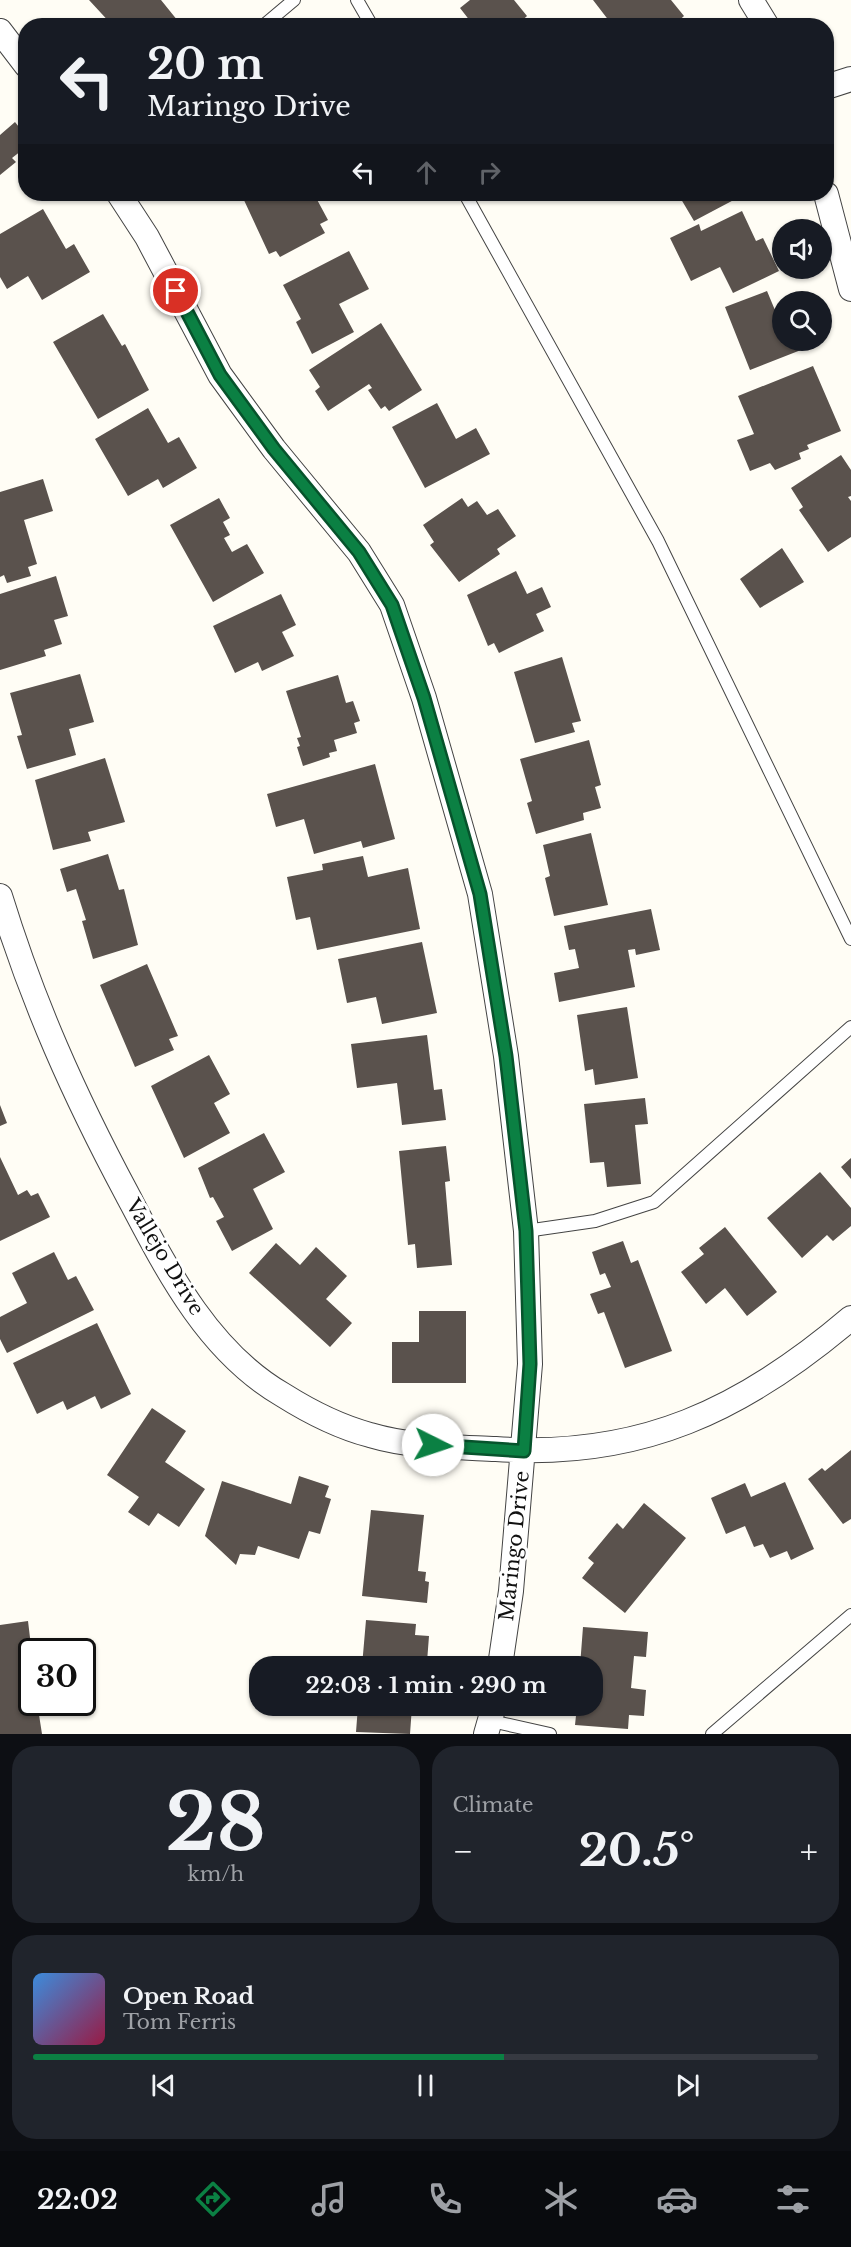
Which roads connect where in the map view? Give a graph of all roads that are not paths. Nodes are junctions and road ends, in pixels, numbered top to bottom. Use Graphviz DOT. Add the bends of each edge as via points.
graph roads {
  1 [pos="294,0"];
  2 [pos="357,0"];
  3 [pos="751,0"];
  4 [pos="273,18"];
  5 [pos="367,18"];
  6 [pos="762,18"];
  7 [pos="0,31"];
  8 [pos="18,54"];
  9 [pos="851,79"];
  10 [pos="834,84"];
  11 [pos="124,201"];
  12 [pos="469,201"];
  13 [pos="828,201"];
  14 [pos="851,289"];
  15 [pos="0,896"];
  16 [pos="851,939"];
  17 [pos="851,1028"];
  18 [pos="526,1231"];
  19 [pos="851,1318"];
  20 [pos="524,1451"];
  21 [pos="851,1615"];
  22 [pos="501,1656"];
  23 [pos="490,1720"];
  24 [pos="550,1734"];
  25 [pos="712,1734"];
  1 -- 4 [label="lane"];
  2 -- 5 [label="lane"];
  3 -- 6 [label="street"];
  7 -- 8 [label="street"];
  9 -- 10 [label="street"];
  11 -- 18 [label="street, Maringo Drive" via="147,237 220,375 274,449 359,552 392,605 424,698 480,894 506,1056"];
  12 -- 16 [label="lane" via="658,541"];
  13 -- 14 [label="street"];
  15 -- 20 [label="street, Vallejo Drive" via="51,1043 80,1106 164,1265 215,1336 280,1394 350,1428 372,1436 433,1445"];
  17 -- 18 [label="lane" via="654,1202 595,1221"];
  18 -- 20 [label="street, Maringo Drive" via="530,1364"];
  19 -- 20 [label="street, Vallejo Drive" via="768,1381 704,1416 650,1436 577,1449"];
  20 -- 22 [label="street, Maringo Drive"];
  21 -- 25 [label="lane"];
  23 -- 24 [label="lane"];
}
